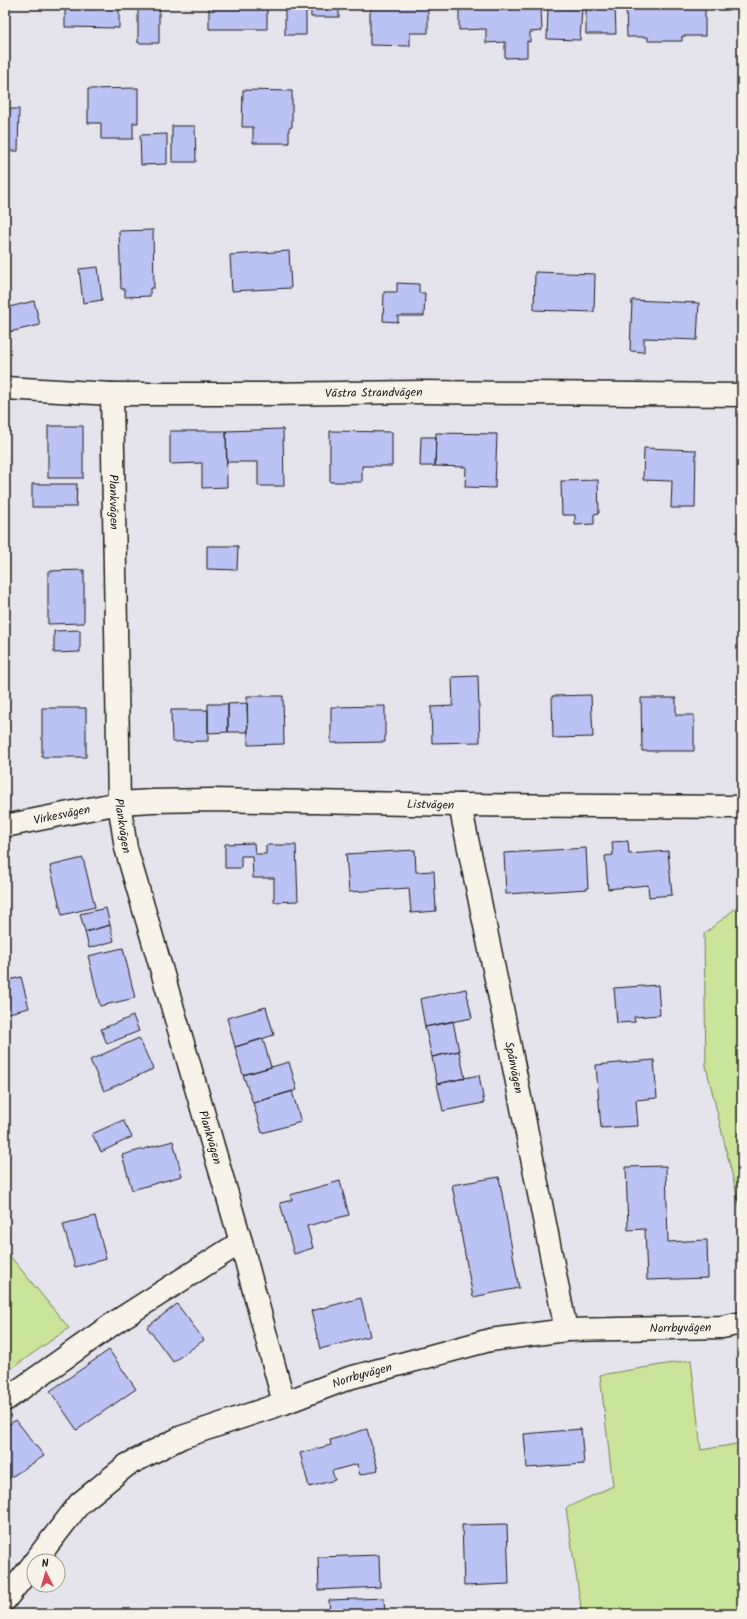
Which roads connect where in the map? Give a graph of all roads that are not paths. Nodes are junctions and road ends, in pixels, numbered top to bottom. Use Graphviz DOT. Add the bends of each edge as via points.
graph roads {
  1 [pos="5,388"];
  2 [pos="112,394"];
  3 [pos="742,395"];
  4 [pos="119,803"];
  5 [pos="460,805"];
  6 [pos="742,807"];
  7 [pos="5,826"];
  8 [pos="241,1242"];
  9 [pos="742,1323"];
  10 [pos="566,1330"];
  11 [pos="5,1400"];
  12 [pos="284,1403"];
  13 [pos="42,1553"];
  14 [pos="26,1573"];
  15 [pos="5,1600"];
  1 -- 2 [label="street, Västra Strandvägen"];
  2 -- 3 [label="street, Västra Strandvägen" via="420,392"];
  2 -- 4 [label="street, Plankvägen"];
  4 -- 5 [label="street, Listvägen" via="212,800"];
  4 -- 7 [label="street, Virkesvägen"];
  4 -- 8 [label="street, Plankvägen" via="126,848"];
  5 -- 6 [label="street, Listvägen"];
  5 -- 10 [label="street, Spånvägen"];
  8 -- 11 [label="street" via="114,1323"];
  8 -- 12 [label="street, Plankvägen"];
  9 -- 10 [label="street, Norrbyvägen" via="722,1327"];
  10 -- 12 [label="street, Norrbyvägen" via="490,1340 349,1378"];
  12 -- 13 [label="street, Norrbyvägen" via="182,1437 127,1465 80,1503"];
  14 -- 15 [label="street, Norrbyvägen"];
}
